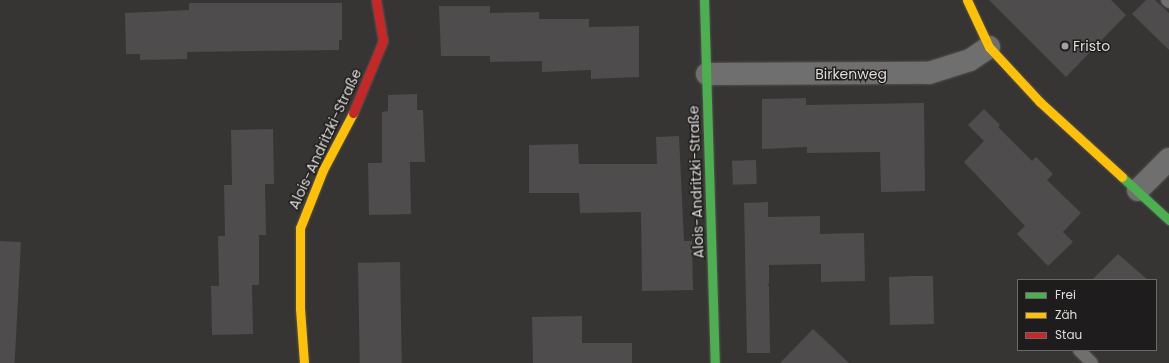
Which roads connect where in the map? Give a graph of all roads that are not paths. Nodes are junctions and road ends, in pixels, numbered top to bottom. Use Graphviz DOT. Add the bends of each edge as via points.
graph roads {
  1 [pos="376,0"];
  2 [pos="704,0"];
  3 [pos="967,0"];
  4 [pos="1167,0"];
  5 [pos="1169,2"];
  6 [pos="988,47"];
  7 [pos="707,74"];
  8 [pos="1169,159"];
  9 [pos="1138,190"];
  10 [pos="1169,220"];
  11 [pos="1080,351"];
  12 [pos="304,363"];
  13 [pos="714,363"];
  14 [pos="1092,363"];
  1 -- 12 [label="street, Alois-Andritzki-Straße" via="383,41 347,127 323,170 300,228 300,308"];
  2 -- 7 [label="street, Alois-Andritzki-Straße"];
  3 -- 6 [label="street"];
  4 -- 5 [label="lane"];
  6 -- 7 [label="street, Birkenweg" via="970,60 929,73"];
  6 -- 9 [label="street" via="1040,102"];
  7 -- 13 [label="street, Alois-Andritzki-Straße"];
  8 -- 9 [label="street"];
  9 -- 10 [label="street"];
  11 -- 14 [label="lane"];
}
